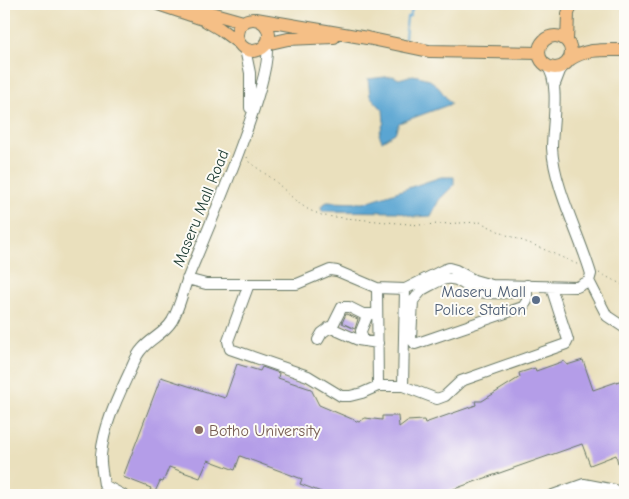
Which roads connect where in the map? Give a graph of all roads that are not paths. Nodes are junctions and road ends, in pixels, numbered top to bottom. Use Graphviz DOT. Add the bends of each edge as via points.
graph roads {
  1 [pos="158,4"];
  2 [pos="178,4"];
  3 [pos="570,9"];
  4 [pos="256,18"];
  5 [pos="242,22"];
  6 [pos="549,36"];
  7 [pos="366,38"];
  8 [pos="568,42"];
  9 [pos="242,46"];
  10 [pos="266,49"];
  11 [pos="593,50"];
  12 [pos="625,50"];
  13 [pos="499,52"];
  14 [pos="538,53"];
  15 [pos="567,62"];
  16 [pos="546,65"];
  17 [pos="554,85"];
  18 [pos="247,126"];
  19 [pos="187,280"];
  20 [pos="589,281"];
  21 [pos="249,284"];
  22 [pos="421,286"];
  23 [pos="551,287"];
  24 [pos="377,288"];
  25 [pos="527,289"];
  26 [pos="405,290"];
  27 [pos="372,314"];
  28 [pos="329,327"];
  29 [pos="625,328"];
  30 [pos="318,340"];
  31 [pos="363,341"];
  32 [pos="378,343"];
  33 [pos="378,386"];
  34 [pos="403,386"];
  35 [pos="625,494"];
  36 [pos="124,495"];
  37 [pos="552,495"];
  1 -- 9 [label="main road" via="203,19"];
  2 -- 5 [label="main road"];
  3 -- 6 [label="main road"];
  3 -- 8 [label="main road"];
  4 -- 5 [label="main road"];
  4 -- 7 [label="main road"];
  4 -- 10 [label="main road" via="262,21 270,35"];
  5 -- 9 [label="main road" via="236,36"];
  6 -- 8 [label="main road" via="560,36"];
  6 -- 13 [label="main road"];
  6 -- 14 [label="main road" via="540,44"];
  7 -- 10 [label="main road" via="282,40"];
  7 -- 13 [label="main road" via="429,51"];
  8 -- 11 [label="main road"];
  8 -- 15 [label="main road" via="571,53"];
  9 -- 10 [label="main road" via="256,51"];
  9 -- 18 [label="street, Maseru Mall Road" via="250,81"];
  10 -- 18 [label="street, Maseru Mall Road" via="259,91"];
  11 -- 12 [label="main road"];
  11 -- 15 [label="main road" via="580,53"];
  13 -- 14 [label="main road"];
  14 -- 16 [label="main road"];
  15 -- 16 [label="main road" via="556,68"];
  15 -- 17 [label="street"];
  16 -- 17 [label="street"];
  17 -- 20 [label="street" via="552,150 556,171 590,268"];
  18 -- 19 [label="street, Maseru Mall Road"];
  19 -- 21 [label="street, Maseru Mall Road" via="206,284"];
  19 -- 36 [label="street" via="173,320 142,349 110,412 101,456 104,485"];
  20 -- 23 [label="street, Maseru Mall Road" via="577,287"];
  20 -- 29 [label="street" via="607,316"];
  21 -- 24 [label="street, Maseru Mall Road" via="297,284 337,270"];
  21 -- 33 [label="street" via="228,341 230,349 308,376 341,396 356,395"];
  22 -- 25 [label="street, Maseru Mall Road" via="449,268 484,284"];
  22 -- 25 [label="street" via="413,301 410,339 415,344 523,306 527,301"];
  22 -- 26 [label="street, Maseru Mall Road"];
  23 -- 25 [label="street, Maseru Mall Road"];
  23 -- 34 [label="street" via="568,340 565,345 461,382 442,398 431,398"];
  24 -- 26 [label="street, Maseru Mall Road"];
  24 -- 27 [label="street"];
  26 -- 34 [label="street"];
  27 -- 28 [label="street" via="342,308"];
  27 -- 31 [label="street" via="361,331"];
  27 -- 32 [label="street"];
  28 -- 30 [label="street"];
  28 -- 31 [label="street"];
  31 -- 32 [label="street"];
  32 -- 33 [label="street"];
  33 -- 34 [label="street"];
  35 -- 37 [label="street" via="584,484"];
}
